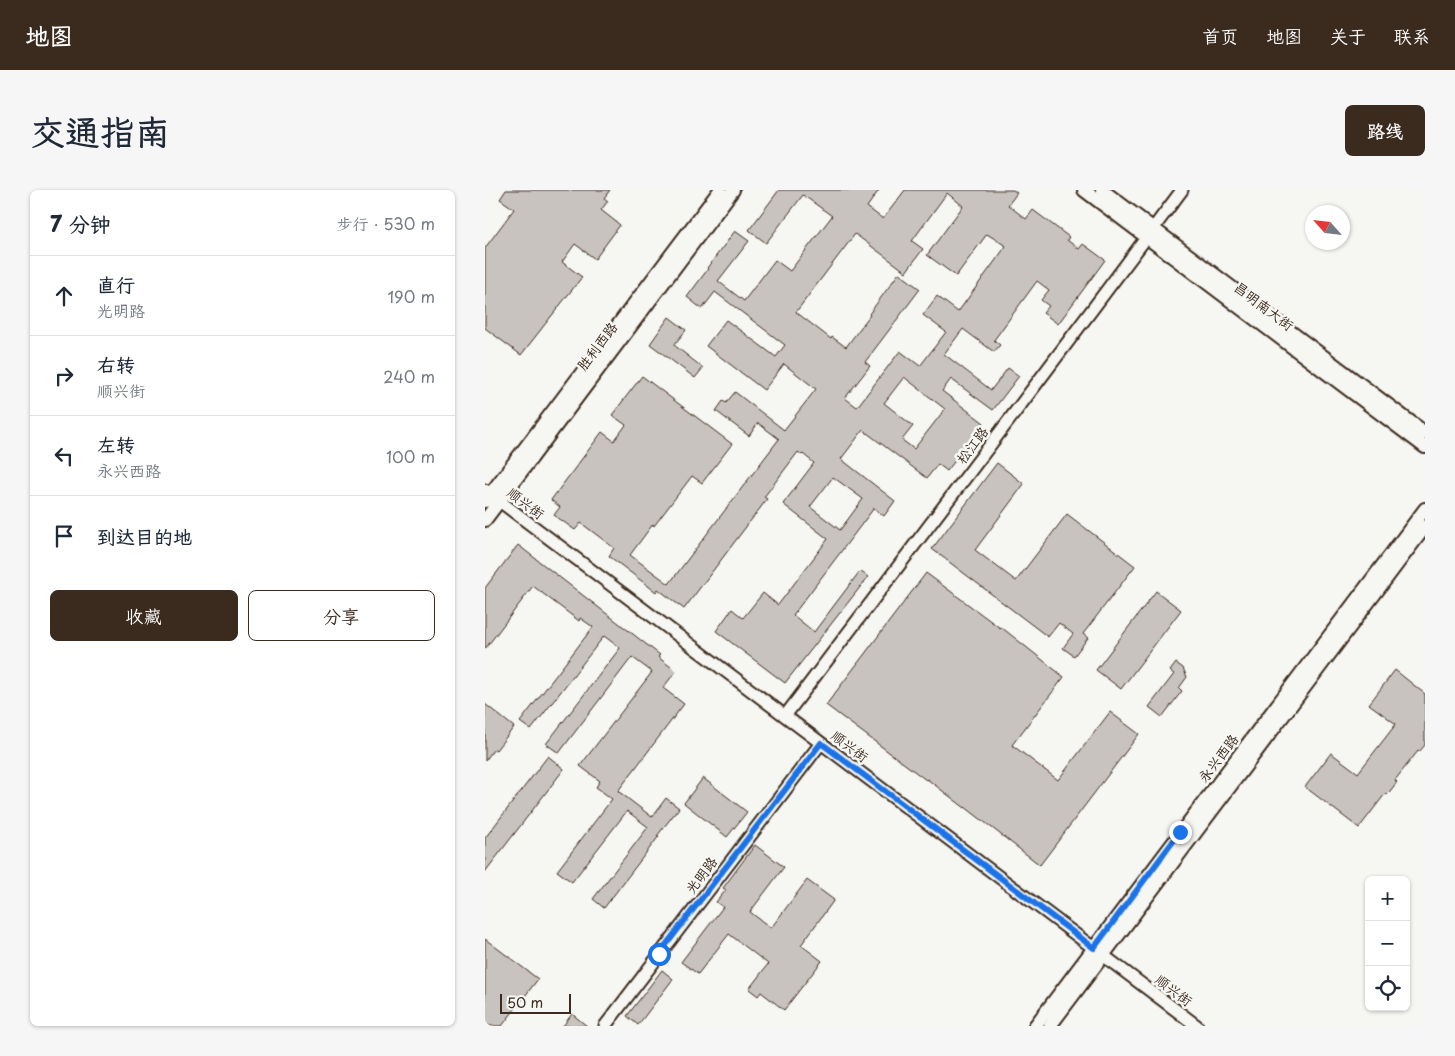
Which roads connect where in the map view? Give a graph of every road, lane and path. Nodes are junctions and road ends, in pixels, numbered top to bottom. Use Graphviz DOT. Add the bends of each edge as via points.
graph roads {
  1 [pos="719,190"];
  2 [pos="733,190"];
  3 [pos="1084,190"];
  4 [pos="1102,190"];
  5 [pos="1182,190"];
  6 [pos="1150,233"];
  7 [pos="1425,433"];
  8 [pos="1425,447"];
  9 [pos="490,497"];
  10 [pos="1425,508"];
  11 [pos="485,520"];
  12 [pos="1425,527"];
  13 [pos="785,716"];
  14 [pos="821,743"];
  15 [pos="1098,952"];
  16 [pos="605,1026"];
  17 [pos="1035,1026"];
  18 [pos="1050,1026"];
  19 [pos="1197,1026"];
  1 -- 9 [label="main road, 胜利西路"];
  2 -- 9 [label="main road, 胜利西路"];
  3 -- 6 [label="main road, 昌明南大街"];
  4 -- 6 [label="main road, 昌明南大街"];
  5 -- 6 [label="street, 松江路"];
  6 -- 7 [label="main road, 昌明南大街"];
  6 -- 8 [label="main road, 昌明南大街"];
  6 -- 13 [label="street, 松江路"];
  9 -- 11 [label="main road, 胜利西路"];
  9 -- 13 [label="street, 顺兴街"];
  10 -- 15 [label="main road, 永兴西路"];
  12 -- 15 [label="main road, 永兴西路"];
  13 -- 14 [label="street, 顺兴街"];
  14 -- 15 [label="street, 顺兴街"];
  14 -- 16 [label="street, 光明路"];
  15 -- 17 [label="main road, 永兴西路"];
  15 -- 18 [label="main road, 永兴西路"];
  15 -- 19 [label="street, 顺兴街"];
}
